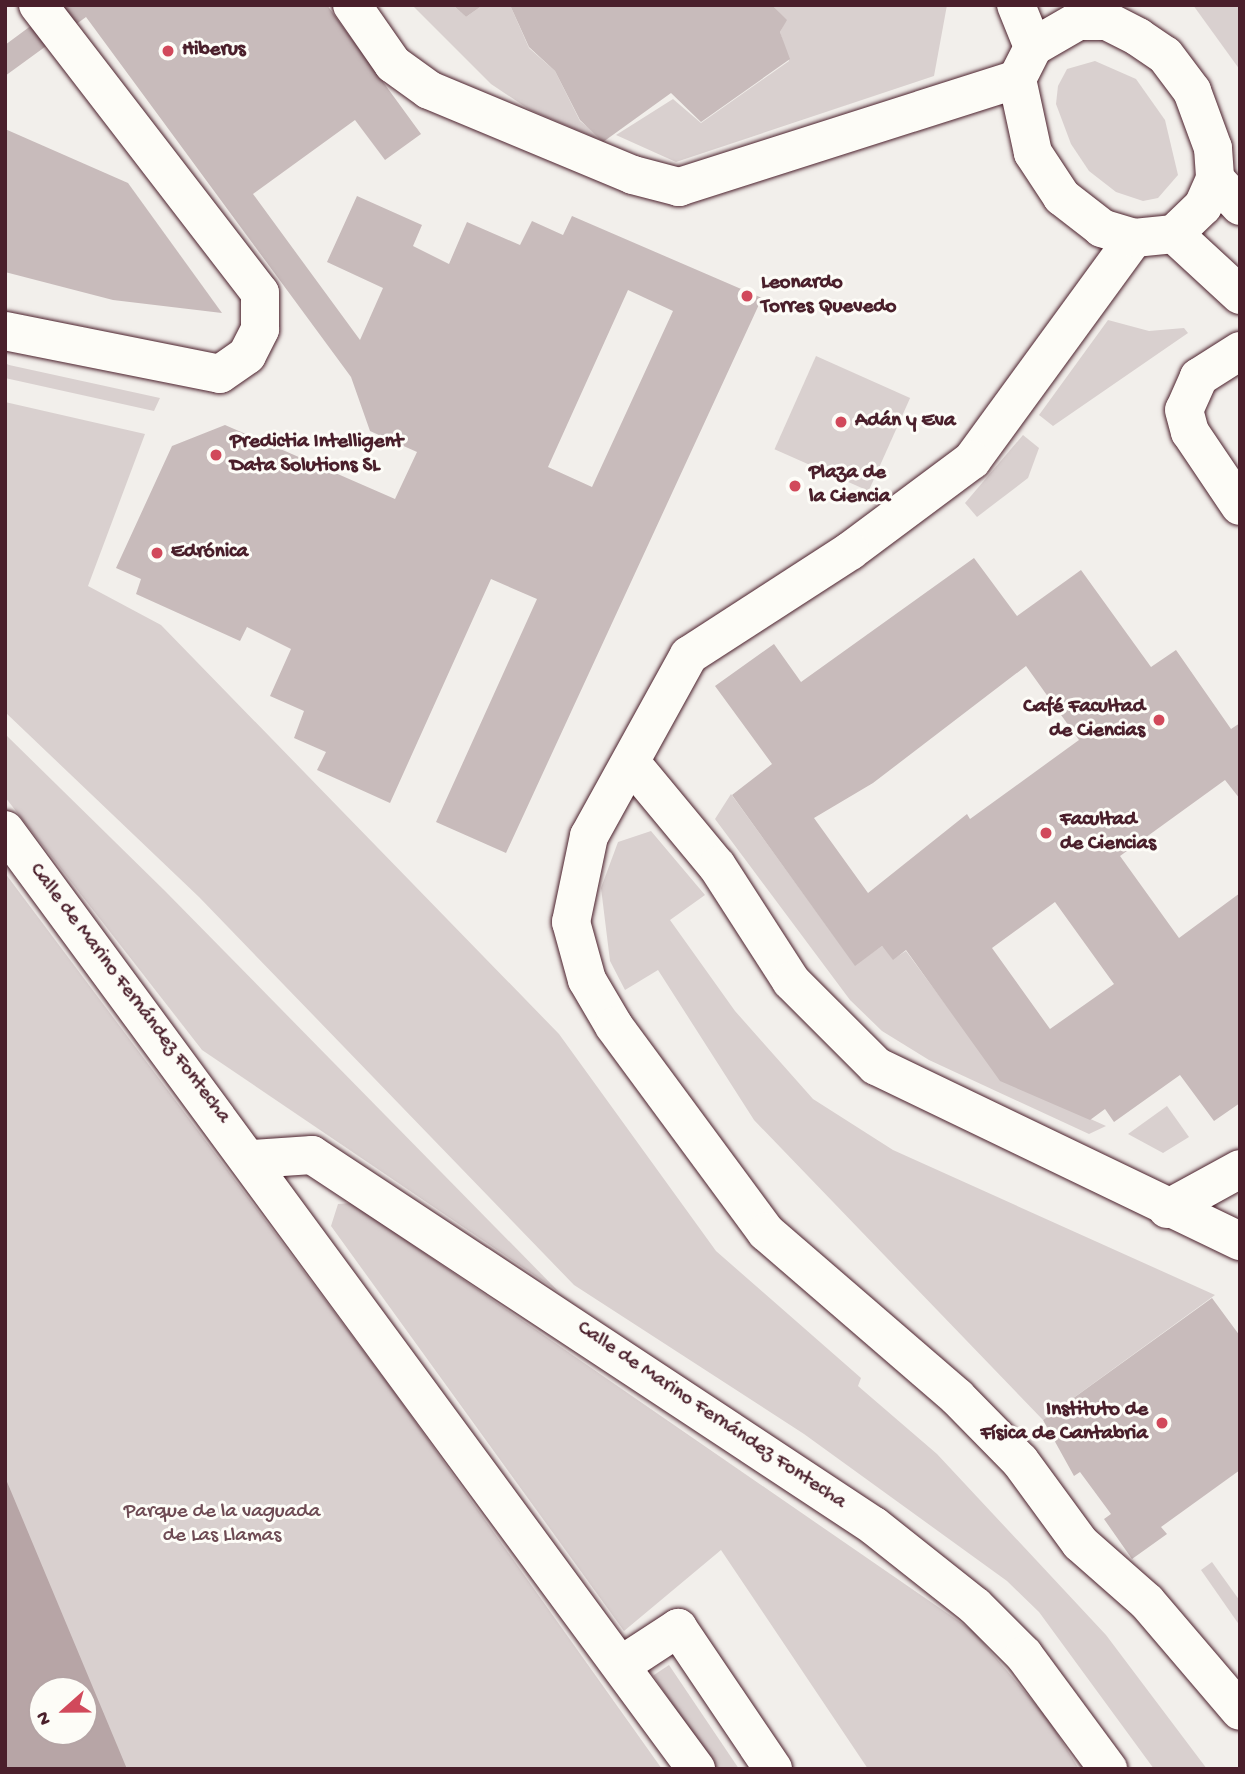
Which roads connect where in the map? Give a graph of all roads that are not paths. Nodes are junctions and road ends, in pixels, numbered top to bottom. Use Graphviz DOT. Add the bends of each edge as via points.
graph roads {
  1 [pos="38,5"];
  2 [pos="352,5"];
  3 [pos="1016,5"];
  4 [pos="1101,13"];
  5 [pos="1025,63"];
  6 [pos="1227,192"];
  7 [pos="1174,234"];
  8 [pos="1134,238"];
  9 [pos="1240,295"];
  10 [pos="5,331"];
  11 [pos="1240,351"];
  12 [pos="1240,506"];
  13 [pos="633,765"];
  14 [pos="5,830"];
  15 [pos="253,1159"];
  16 [pos="1240,1169"];
  17 [pos="1167,1209"];
  18 [pos="1240,1241"];
  19 [pos="623,1664"];
  20 [pos="1235,1695"];
  21 [pos="696,1769"];
  22 [pos="773,1769"];
  23 [pos="1108,1769"];
  1 -- 10 [label="street" via="260,293 260,329 247,355 220,374"];
  2 -- 5 [label="street" via="393,64 429,90 633,175 679,187"];
  3 -- 5 [label="street"];
  4 -- 5 [label="street" via="1078,21"];
  4 -- 6 [label="street" via="1165,55 1192,91"];
  5 -- 8 [label="street" via="1033,153 1062,197 1102,228"];
  6 -- 7 [label="street" via="1203,206"];
  7 -- 8 [label="street"];
  7 -- 9 [label="street"];
  8 -- 13 [label="street" via="972,460 849,551 689,655 659,703"];
  11 -- 12 [label="street" via="1199,377 1184,410 1190,432"];
  13 -- 17 [label="street" via="717,866 791,981 876,1066"];
  13 -- 20 [label="street" via="589,836 571,922 587,980 614,1026 766,1232 957,1397 1020,1461 1080,1543 1147,1602"];
  14 -- 15 [label="street, Calle de Marino Fernández Fontecha"];
  15 -- 19 [label="street, Calle de Marino Fernández Fontecha"];
  15 -- 23 [label="street, Calle de Marino Fernández Fontecha" via="312,1155 874,1526 975,1606 1016,1647 1073,1713"];
  16 -- 17 [label="street"];
  17 -- 18 [label="street"];
  19 -- 21 [label="street, Calle de Marino Fernández Fontecha"];
  19 -- 22 [label="street" via="678,1628"];
}
